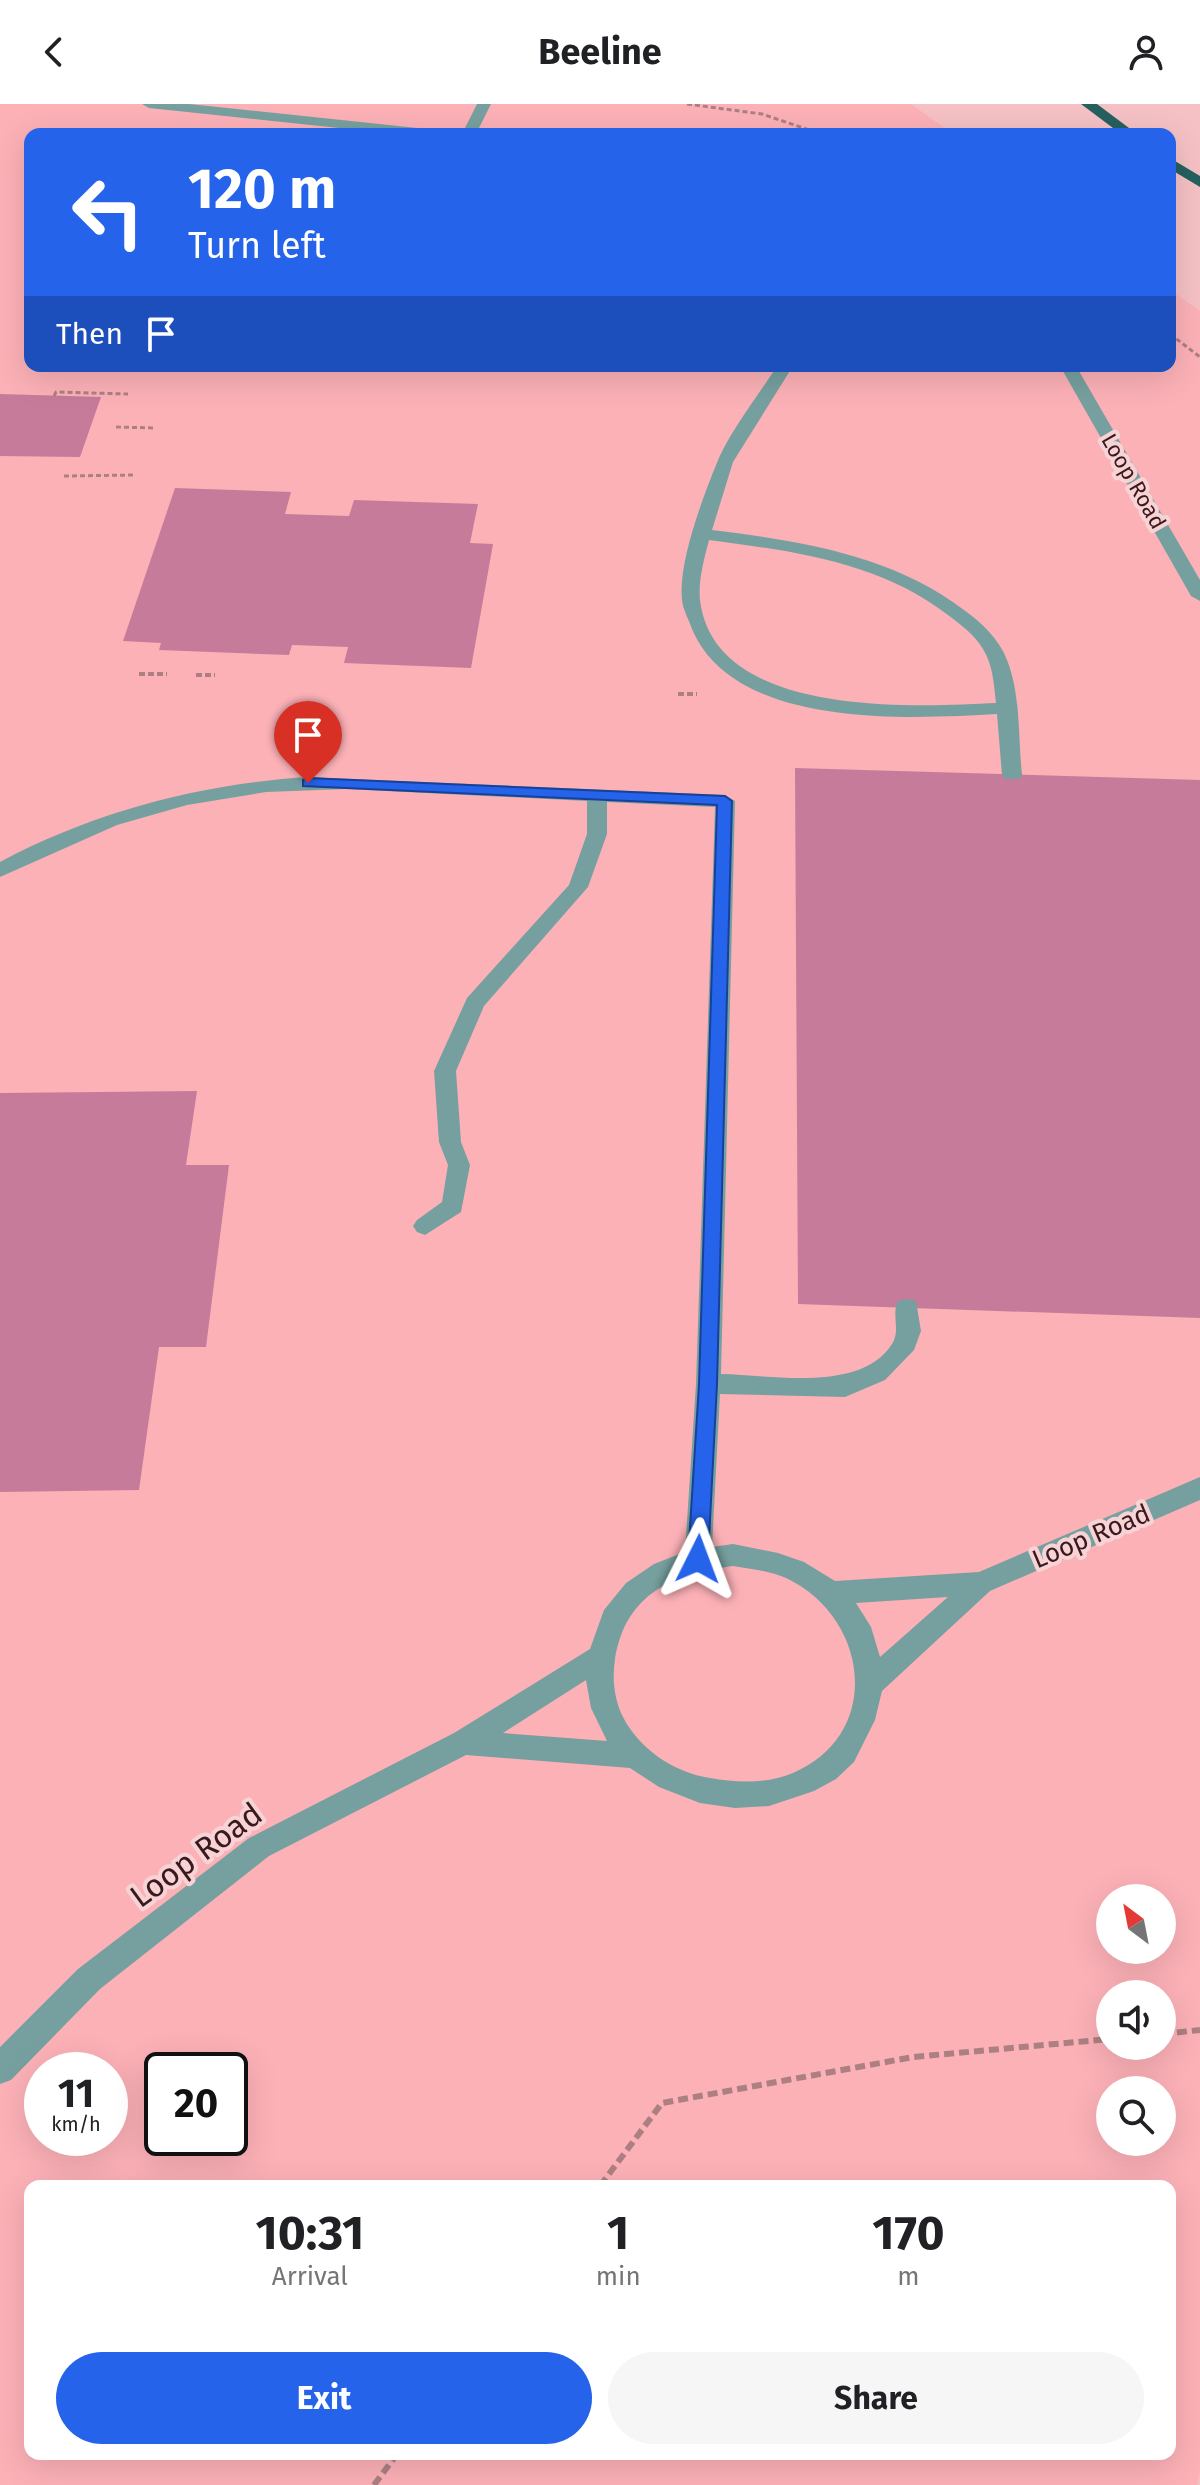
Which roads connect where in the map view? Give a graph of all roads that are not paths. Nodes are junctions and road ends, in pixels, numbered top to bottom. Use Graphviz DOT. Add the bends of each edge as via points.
graph roads {
  1 [pos="149,104"];
  2 [pos="484,104"];
  3 [pos="1088,104"];
  4 [pos="379,128"];
  5 [pos="472,128"];
  6 [pos="1122,128"];
  7 [pos="1176,166"];
  8 [pos="1200,183"];
  9 [pos="781,372"];
  10 [pos="1071,372"];
  11 [pos="702,534"];
  12 [pos="1200,596"];
  13 [pos="1004,708"];
  14 [pos="1012,775"];
  15 [pos="597,795"];
  16 [pos="0,870"];
  17 [pos="425,1226"];
  18 [pos="907,1308"];
  19 [pos="708,1384"];
  20 [pos="1200,1488"];
  21 [pos="698,1559"];
  22 [pos="981,1583"];
  23 [pos="831,1593"];
  24 [pos="599,1658"];
  25 [pos="871,1683"];
  26 [pos="464,1742"];
  27 [pos="634,1756"];
  28 [pos="0,2069"];
  1 -- 4 [label="lane"];
  2 -- 5 [label="lane"];
  3 -- 6 [label="highway"];
  7 -- 8 [label="highway"];
  9 -- 11 [label="lane" via="725,462"];
  10 -- 12 [label="lane, Loop Road"];
  11 -- 13 [label="lane" via="848,558 920,588 987,638 1000,665"];
  11 -- 13 [label="lane" via="691,605 704,640 732,668 775,693 874,712"];
  13 -- 14 [label="lane"];
  15 -- 16 [label="lane" via="308,783 219,792 117,818"];
  15 -- 17 [label="lane" via="597,834 578,887 475,1003 457,1038 445,1071 450,1142 459,1165 453,1206"];
  15 -- 19 [label="lane" via="725,801"];
  18 -- 19 [label="lane" via="909,1331 902,1350 876,1373 845,1387"];
  19 -- 21 [label="lane"];
  20 -- 22 [label="lane, Loop Road"];
  21 -- 23 [label="lane" via="733,1555 769,1561 803,1573"];
  21 -- 24 [label="lane" via="661,1572 631,1594 610,1623"];
  22 -- 23 [label="lane, Loop Road"];
  22 -- 25 [label="lane, Loop Road"];
  23 -- 25 [label="lane" via="854,1620 868,1650"];
  24 -- 26 [label="lane, Loop Road"];
  24 -- 27 [label="lane" via="600,1692 612,1726"];
  25 -- 27 [label="lane" via="865,1717 848,1749 819,1774 784,1790 744,1797 703,1793 666,1779"];
  26 -- 27 [label="lane"];
  26 -- 28 [label="lane, Loop Road" via="259,1847 89,1979"];
}
